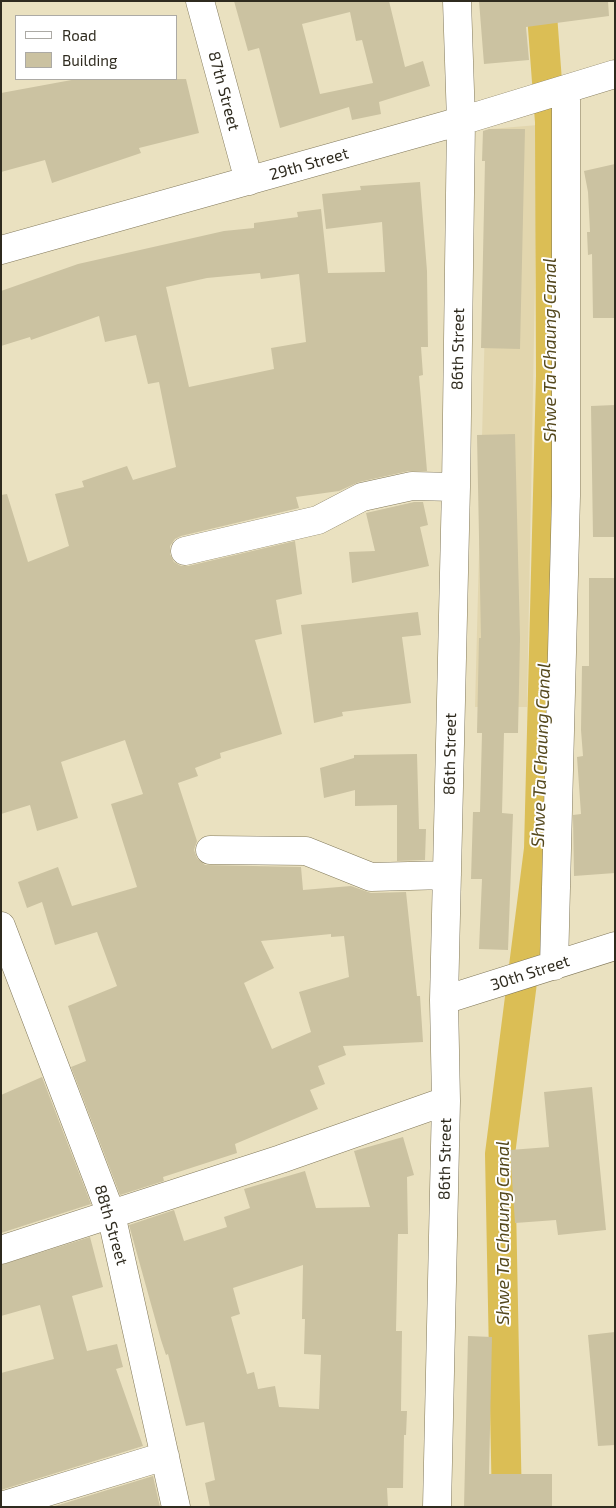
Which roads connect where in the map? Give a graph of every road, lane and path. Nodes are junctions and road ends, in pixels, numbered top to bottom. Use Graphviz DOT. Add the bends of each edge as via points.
graph roads {
  1 [pos="200,1"];
  2 [pos="457,1"];
  3 [pos="615,74"];
  4 [pos="565,89"];
  5 [pos="461,121"];
  6 [pos="249,181"];
  7 [pos="1,250"];
  8 [pos="456,487"];
  9 [pos="185,552"];
  10 [pos="210,850"];
  11 [pos="447,875"];
  12 [pos="1,926"];
  13 [pos="615,946"];
  14 [pos="544,969"];
  15 [pos="456,997"];
  16 [pos="446,1101"];
  17 [pos="112,1214"];
  18 [pos="1,1250"];
  19 [pos="165,1456"];
  20 [pos="1,1506"];
  21 [pos="176,1507"];
  22 [pos="437,1507"];
  1 -- 6 [label="street, 87th Street"];
  2 -- 5 [label="street, 86th Street"];
  3 -- 4 [label="street, 29th Street"];
  4 -- 5 [label="street, 29th Street"];
  4 -- 14 [label="street" via="566,496"];
  5 -- 6 [label="street, 29th Street"];
  5 -- 8 [label="street, 86th Street"];
  6 -- 7 [label="street, 29th Street"];
  8 -- 9 [label="street" via="412,486 362,496 318,520"];
  8 -- 11 [label="street, 86th Street"];
  10 -- 11 [label="street" via="306,851 371,878"];
  11 -- 15 [label="street, 86th Street"];
  12 -- 17 [label="street, 88th Street"];
  13 -- 14 [label="street, 30th Street"];
  14 -- 15 [label="street, 30th Street"];
  15 -- 16 [label="street, 86th Street"];
  16 -- 17 [label="street"];
  16 -- 22 [label="street, 86th Street"];
  17 -- 18 [label="street"];
  17 -- 19 [label="street, 88th Street"];
  19 -- 20 [label="street"];
  19 -- 21 [label="street, 88th Street"];
}
